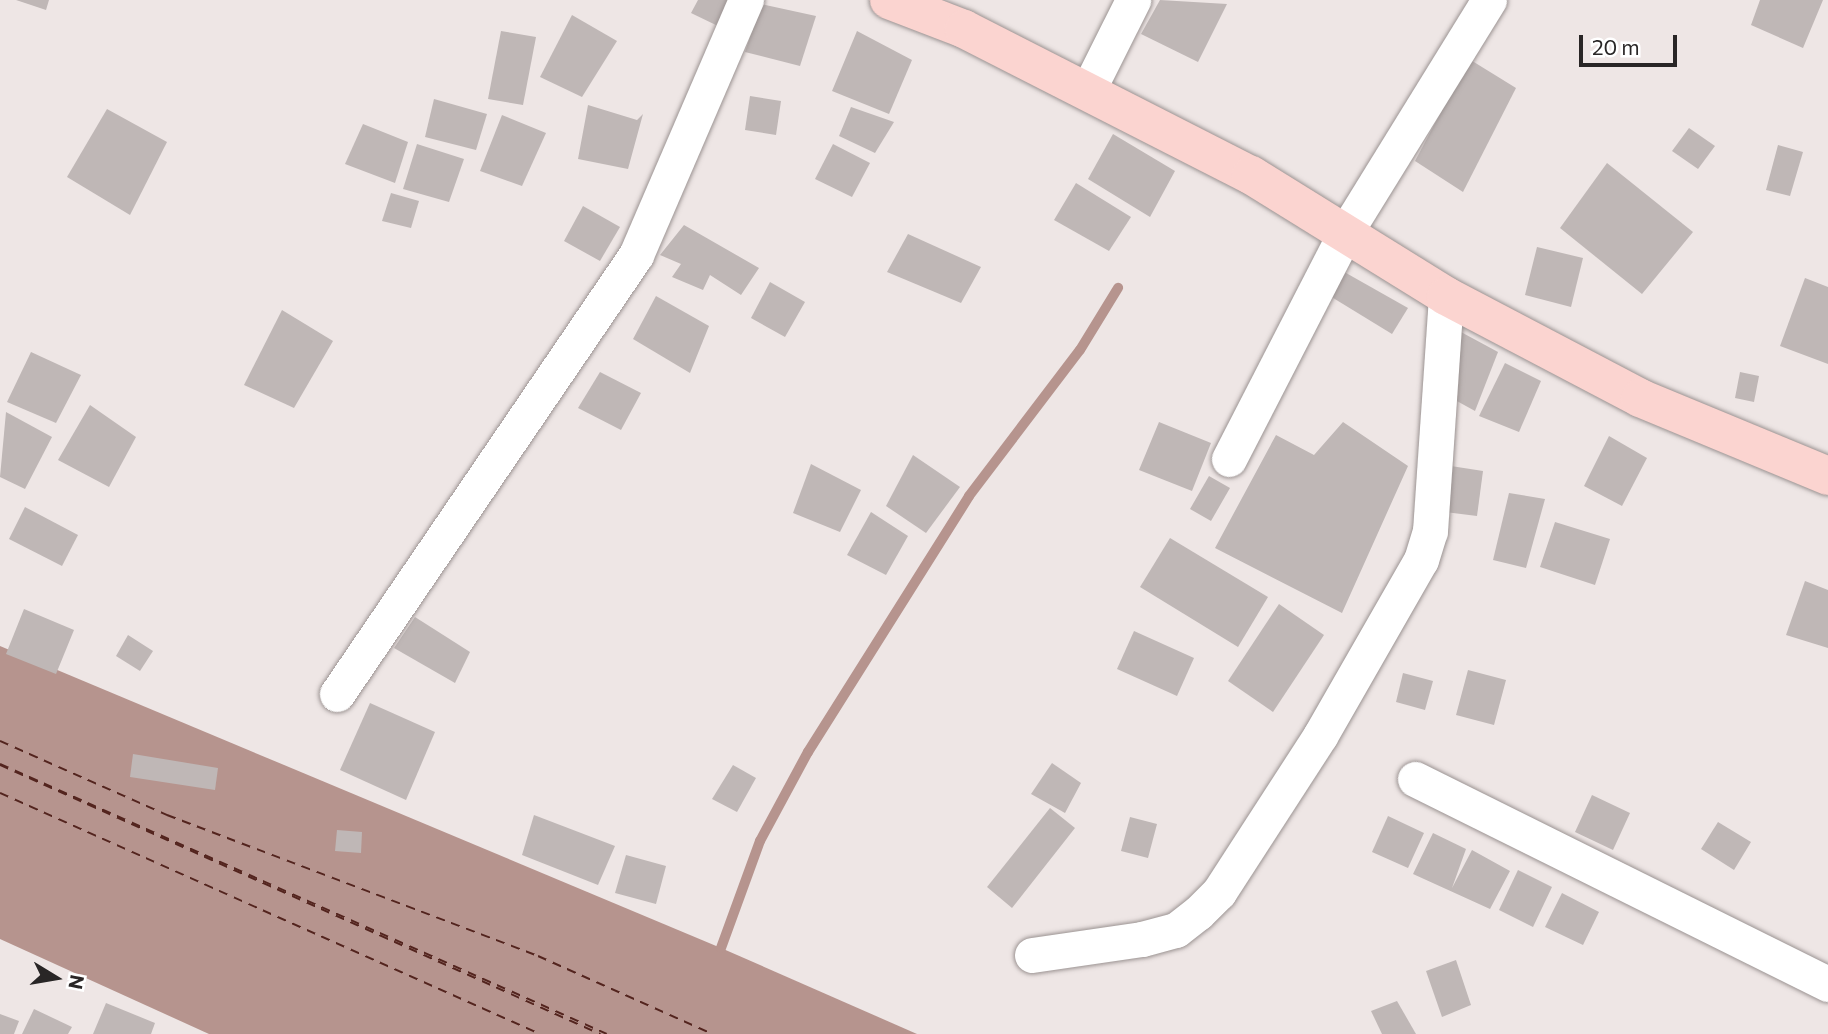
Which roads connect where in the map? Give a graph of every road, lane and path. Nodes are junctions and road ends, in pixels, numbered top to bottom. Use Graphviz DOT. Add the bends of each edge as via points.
graph roads {
  1 [pos="746,0"];
  2 [pos="889,0"];
  3 [pos="1133,0"];
  4 [pos="1489,0"];
  5 [pos="1088,90"];
  6 [pos="1345,233"];
  7 [pos="1446,296"];
  8 [pos="1229,459"];
  9 [pos="1828,476"];
  10 [pos="337,694"];
  11 [pos="1415,779"];
  12 [pos="1032,955"];
  13 [pos="1828,984"];
  1 -- 10 [label="street" via="636,255"];
  2 -- 5 [label="main road"];
  3 -- 5 [label="street"];
  4 -- 6 [label="street"];
  5 -- 6 [label="main road" via="1251,174"];
  6 -- 7 [label="main road"];
  6 -- 8 [label="street"];
  7 -- 9 [label="main road" via="1640,398"];
  7 -- 12 [label="street" via="1430,531 1421,560 1312,747 1219,892 1176,930"];
  11 -- 13 [label="street"];
}
